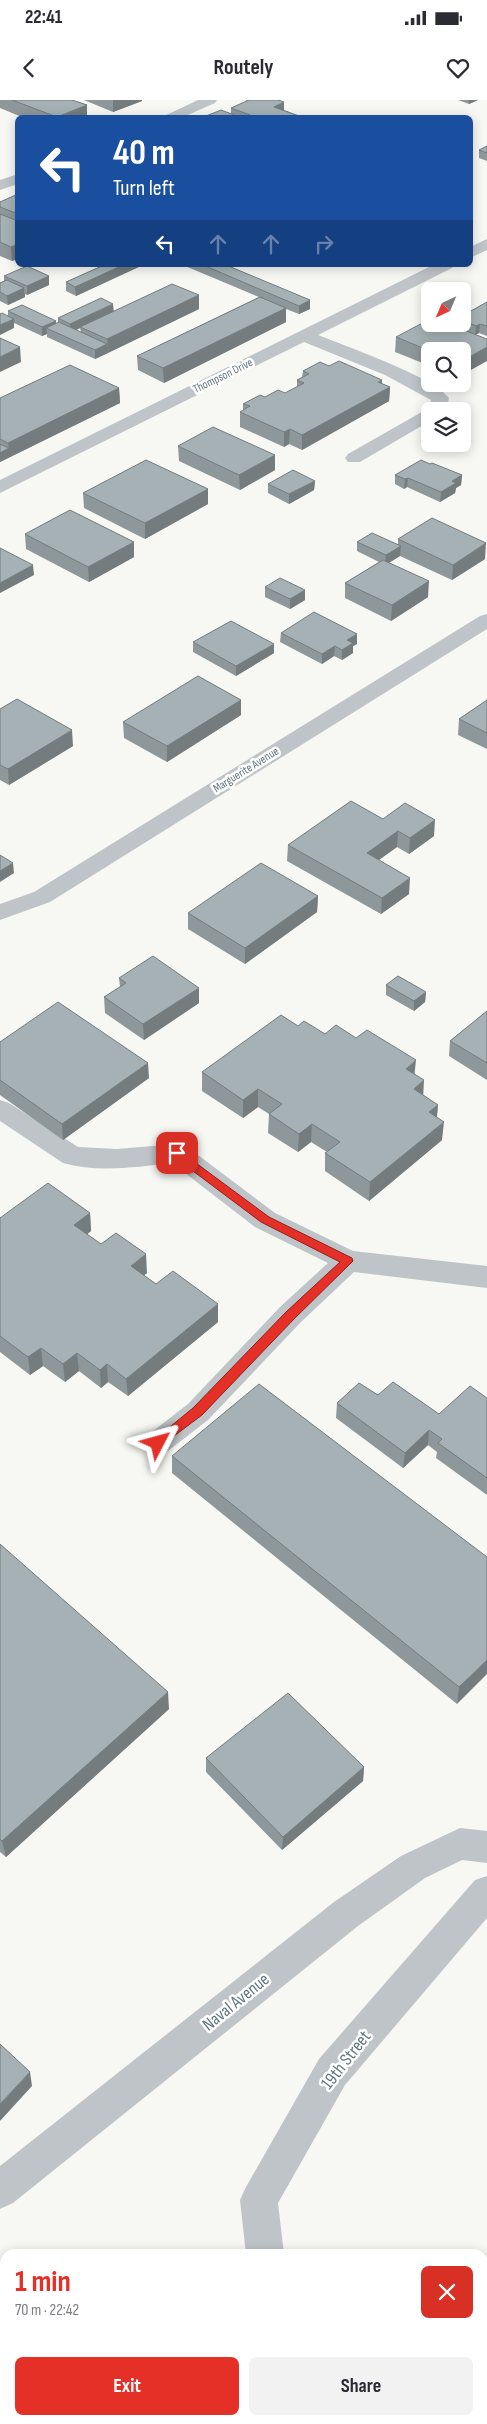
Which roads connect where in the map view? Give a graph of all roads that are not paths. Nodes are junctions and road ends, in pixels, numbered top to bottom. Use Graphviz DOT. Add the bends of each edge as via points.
graph roads {
  1 [pos="210,100"];
  2 [pos="173,115"];
  3 [pos="15,179"];
  4 [pos="0,185"];
  5 [pos="487,244"];
  6 [pos="473,251"];
  7 [pos="442,267"];
  8 [pos="304,336"];
  9 [pos="440,402"];
  10 [pos="421,419"];
  11 [pos="354,458"];
  12 [pos="0,487"];
  13 [pos="487,620"];
  14 [pos="0,912"];
  15 [pos="0,1109"];
  16 [pos="348,1261"];
  17 [pos="487,1276"];
  18 [pos="158,1443"];
  19 [pos="487,1847"];
  20 [pos="487,1892"];
  21 [pos="0,2190"];
  22 [pos="264,2249"];
  1 -- 2 [label="street"];
  3 -- 4 [label="street"];
  5 -- 6 [label="street"];
  7 -- 8 [label="street, Thompson Drive"];
  8 -- 9 [label="street" via="394,372 422,386 440,398"];
  8 -- 12 [label="street, Thompson Drive"];
  10 -- 11 [label="street"];
  13 -- 14 [label="street, Marguerite Avenue" via="42,898"];
  15 -- 16 [label="street" via="72,1156 117,1158 177,1153 265,1220"];
  16 -- 17 [label="street"];
  16 -- 18 [label="street" via="198,1412"];
  19 -- 21 [label="street, Naval Avenue" via="460,1844 412,1867 346,1914"];
  20 -- 22 [label="street, 19th Street" via="332,2072 259,2200"];
}
